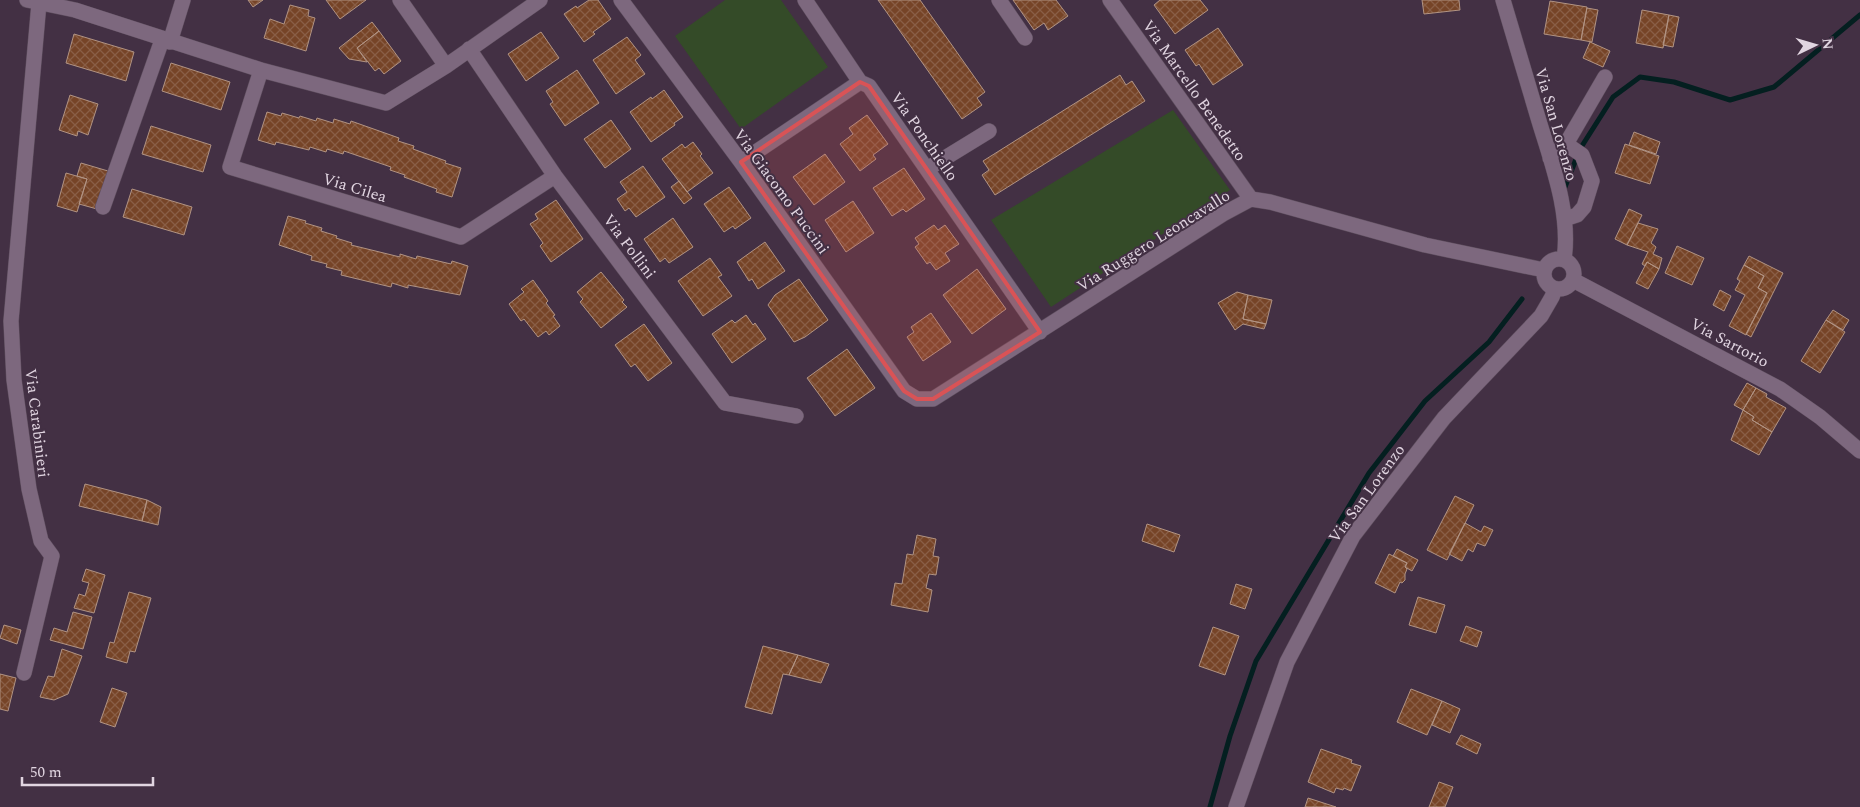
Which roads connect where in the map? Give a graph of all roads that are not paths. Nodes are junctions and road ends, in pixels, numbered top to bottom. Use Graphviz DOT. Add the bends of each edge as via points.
graph roads {
  1 [pos="183,0"];
  2 [pos="400,0"];
  3 [pos="540,0"];
  4 [pos="621,0"];
  5 [pos="805,0"];
  6 [pos="999,0"];
  7 [pos="1110,0"];
  8 [pos="1503,0"];
  9 [pos="33,1"];
  10 [pos="1025,38"];
  11 [pos="166,41"];
  12 [pos="470,49"];
  13 [pos="446,66"];
  14 [pos="261,70"];
  15 [pos="1605,77"];
  16 [pos="860,82"];
  17 [pos="989,131"];
  18 [pos="1573,149"];
  19 [pos="1550,158"];
  20 [pos="741,162"];
  21 [pos="927,169"];
  22 [pos="555,176"];
  23 [pos="1251,200"];
  24 [pos="104,207"];
  25 [pos="1565,219"];
  26 [pos="1564,259"];
  27 [pos="1544,270"];
  28 [pos="1573,280"];
  29 [pos="1555,288"];
  30 [pos="1040,332"];
  31 [pos="917,399"];
  32 [pos="796,416"];
  33 [pos="1860,451"];
  34 [pos="24,673"];
  35 [pos="1236,807"];
  1 -- 11 [label="street"];
  2 -- 13 [label="street"];
  3 -- 12 [label="street"];
  4 -- 20 [label="street, Via Giacomo Puccini"];
  5 -- 16 [label="street, Via Ponchiello"];
  6 -- 10 [label="street"];
  7 -- 23 [label="street, Via Marcello Benedetto"];
  8 -- 19 [label="street, Via San Lorenzo"];
  9 -- 11 [label="street" via="75,10"];
  9 -- 34 [label="street, Via Carabinieri" via="11,322 14,380 29,489 41,541 52,556"];
  11 -- 14 [label="street"];
  11 -- 24 [label="street"];
  12 -- 13 [label="street"];
  12 -- 22 [label="street, Via Pollini"];
  13 -- 14 [label="street" via="386,103"];
  14 -- 22 [label="street, Via Cilea" via="230,167 461,237"];
  15 -- 18 [label="street"];
  16 -- 20 [label="street"];
  16 -- 21 [label="street, Via Ponchiello" via="869,86"];
  17 -- 21 [label="street"];
  18 -- 19 [label="street"];
  18 -- 25 [label="street" via="1592,181 1584,207 1577,215"];
  19 -- 25 [label="street, Via San Lorenzo"];
  20 -- 31 [label="street, Via Giacomo Puccini" via="904,391"];
  21 -- 30 [label="street, Via Ponchiello"];
  22 -- 32 [label="street, Via Pollini" via="725,403"];
  23 -- 27 [label="street, Via Ruggero Leoncavallo" via="1270,202 1425,245"];
  23 -- 30 [label="street, Via Ruggero Leoncavallo" via="1223,214"];
  25 -- 26 [label="street, Via San Lorenzo"];
  26 -- 27 [label="street" via="1549,262"];
  26 -- 28 [label="street" via="1573,268"];
  27 -- 29 [label="street" via="1545,280"];
  28 -- 29 [label="street" via="1566,288"];
  28 -- 33 [label="street, Via Sartorio" via="1780,389"];
  29 -- 35 [label="street, Via San Lorenzo" via="1541,316 1444,418 1353,536 1287,662"];
  30 -- 31 [label="street, Via Ruggero Leoncavallo" via="933,399"];
}
